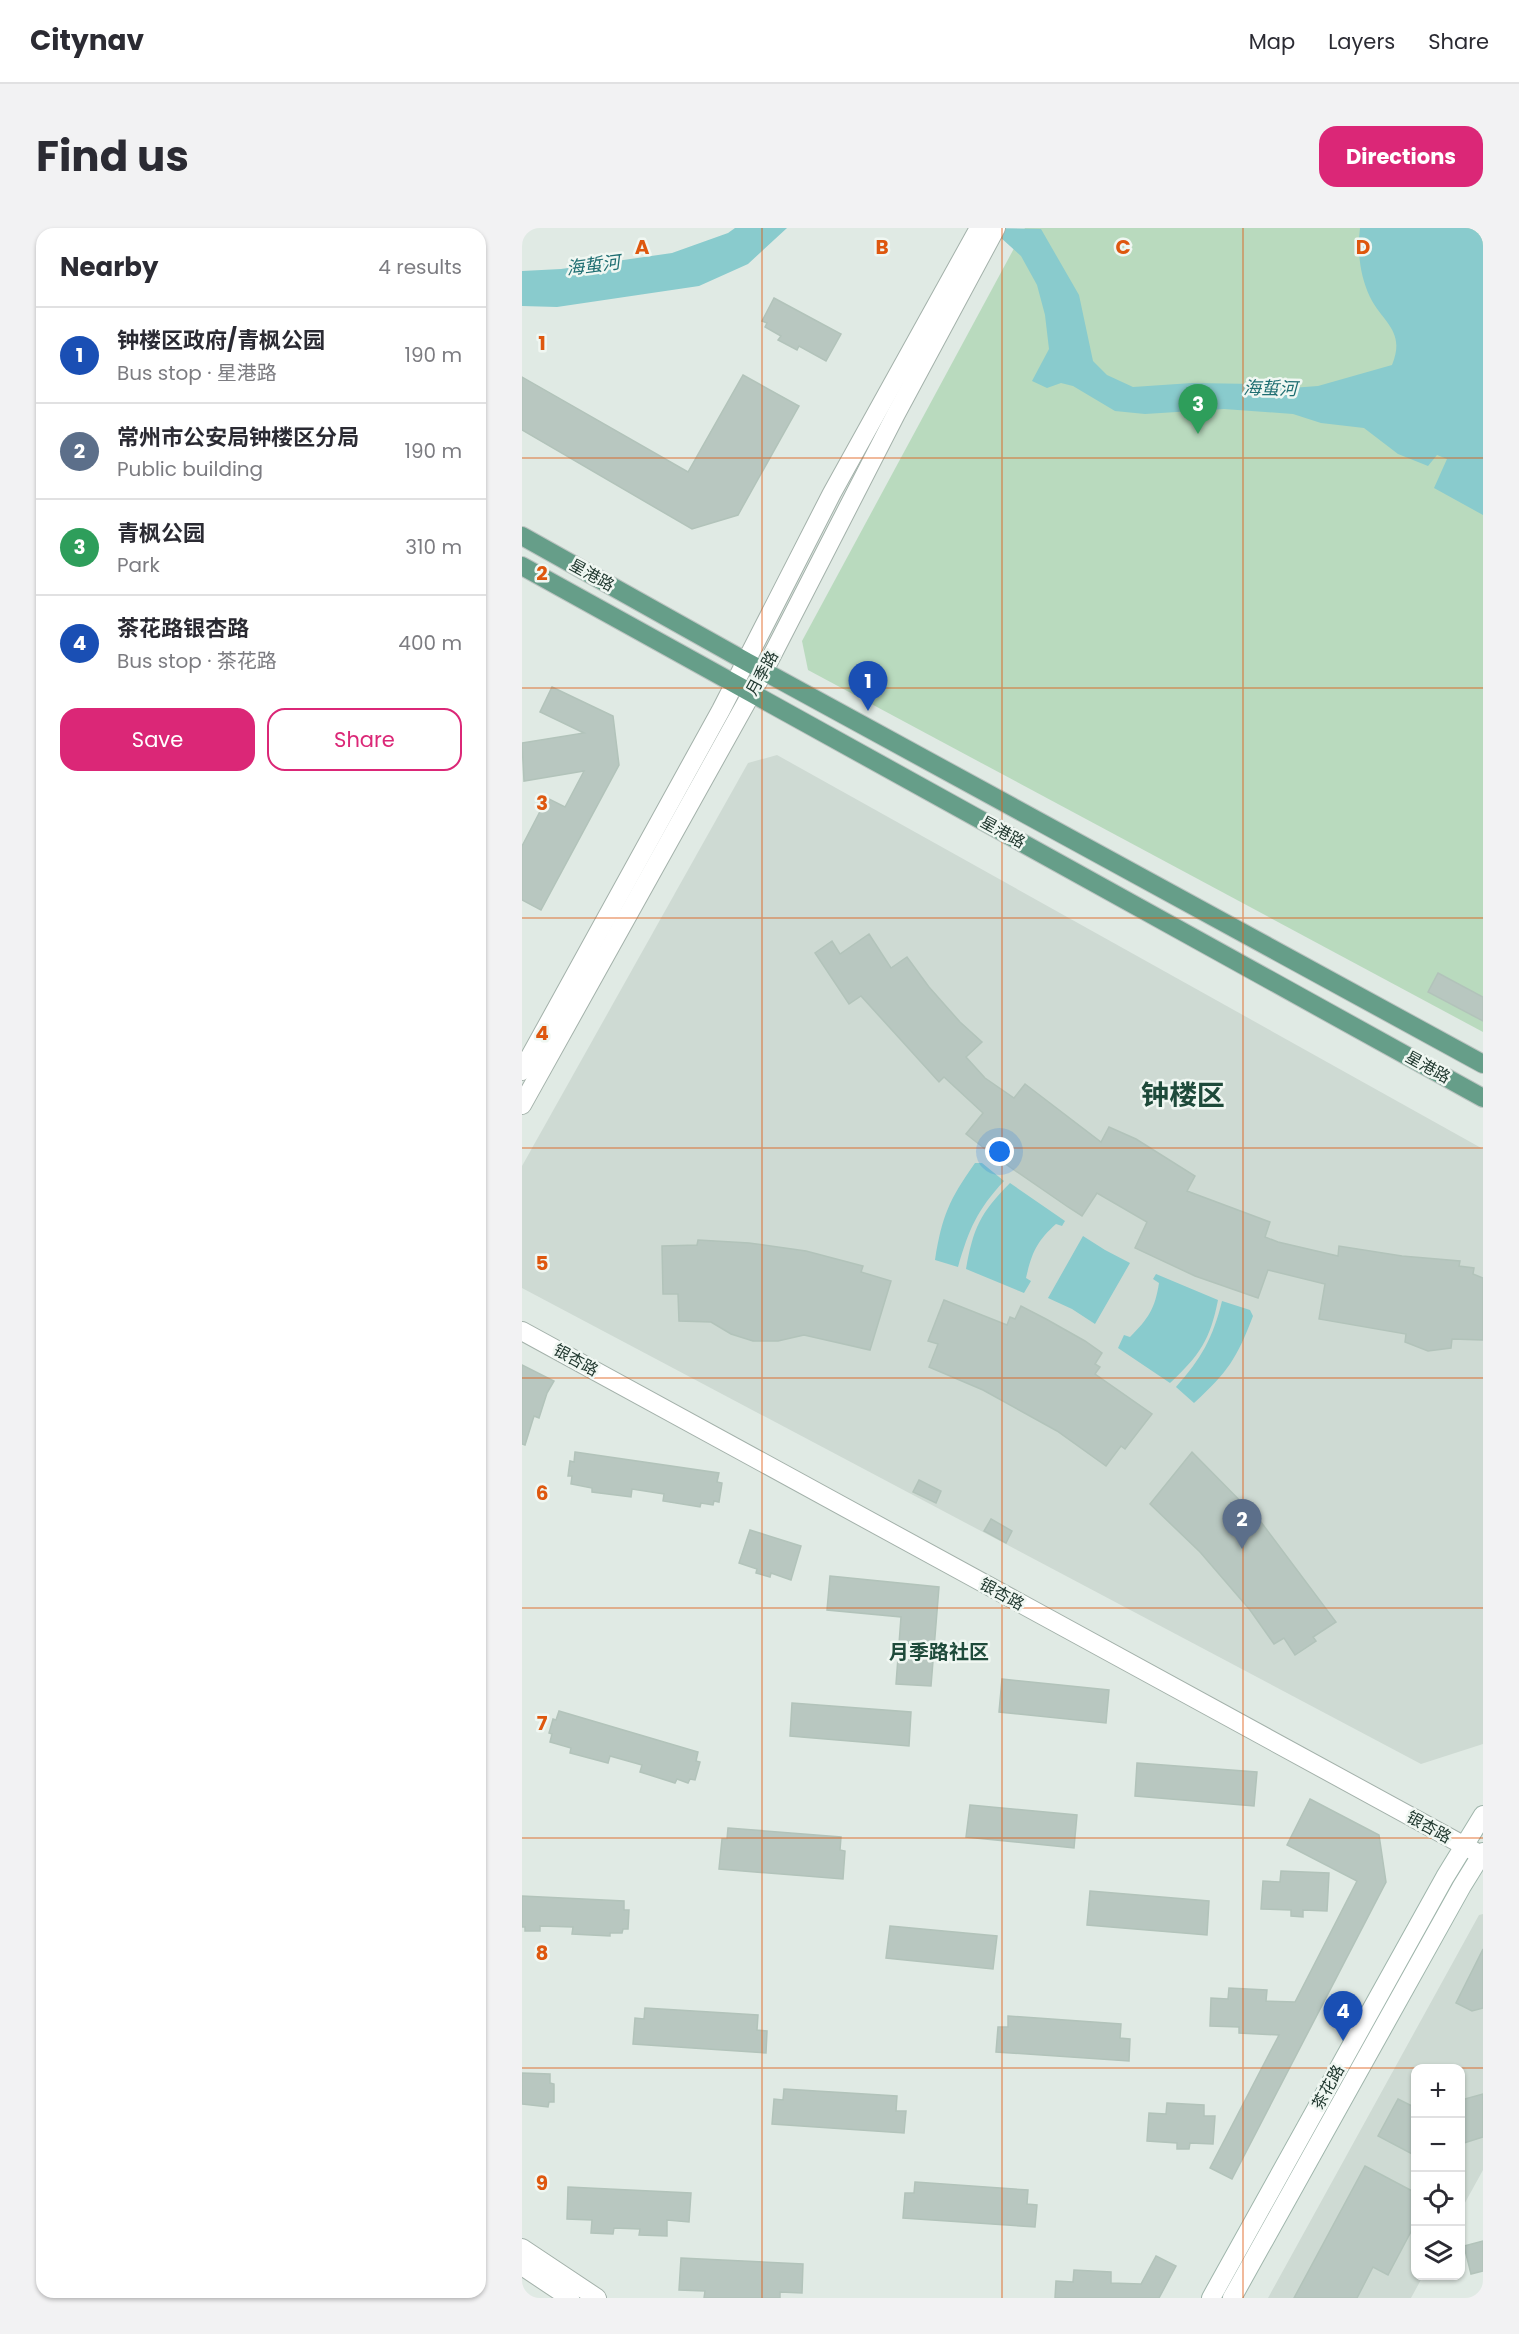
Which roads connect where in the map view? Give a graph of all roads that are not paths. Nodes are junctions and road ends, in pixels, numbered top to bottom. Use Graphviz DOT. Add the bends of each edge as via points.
graph roads {
  1 [pos="989,231"];
  2 [pos="522,536"];
  3 [pos="522,566"];
  4 [pos="747,662"];
  5 [pos="764,671"];
  6 [pos="735,683"];
  7 [pos="752,692"];
  8 [pos="1483,1064"];
  9 [pos="522,1071"];
  10 [pos="1483,1098"];
  11 [pos="522,1105"];
  12 [pos="522,1331"];
  13 [pos="1483,1815"];
  14 [pos="1464,1846"];
  15 [pos="1482,1854"];
  16 [pos="522,2248"];
  17 [pos="522,2266"];
  18 [pos="570,2298"];
  19 [pos="597,2298"];
  20 [pos="1211,2298"];
  21 [pos="1232,2298"];
  1 -- 4 [label="street, 月季路" via="832,493"];
  1 -- 5 [label="street, 月季路"];
  2 -- 4 [label="main road, 星港路"];
  3 -- 6 [label="main road, 星港路"];
  4 -- 5 [label="main road, 星港路"];
  4 -- 6 [label="street, 月季路"];
  5 -- 7 [label="street, 月季路"];
  5 -- 8 [label="main road, 星港路"];
  6 -- 7 [label="main road, 星港路"];
  6 -- 9 [label="street, 月季路"];
  7 -- 10 [label="main road, 星港路"];
  7 -- 11 [label="street, 月季路"];
  12 -- 14 [label="street, 银杏路"];
  13 -- 14 [label="street, 茶花路"];
  14 -- 15 [label="street, 银杏路"];
  14 -- 20 [label="street, 茶花路"];
  15 -- 21 [label="street, 茶花路"];
  16 -- 19 [label="street"];
  17 -- 18 [label="street"];
}
